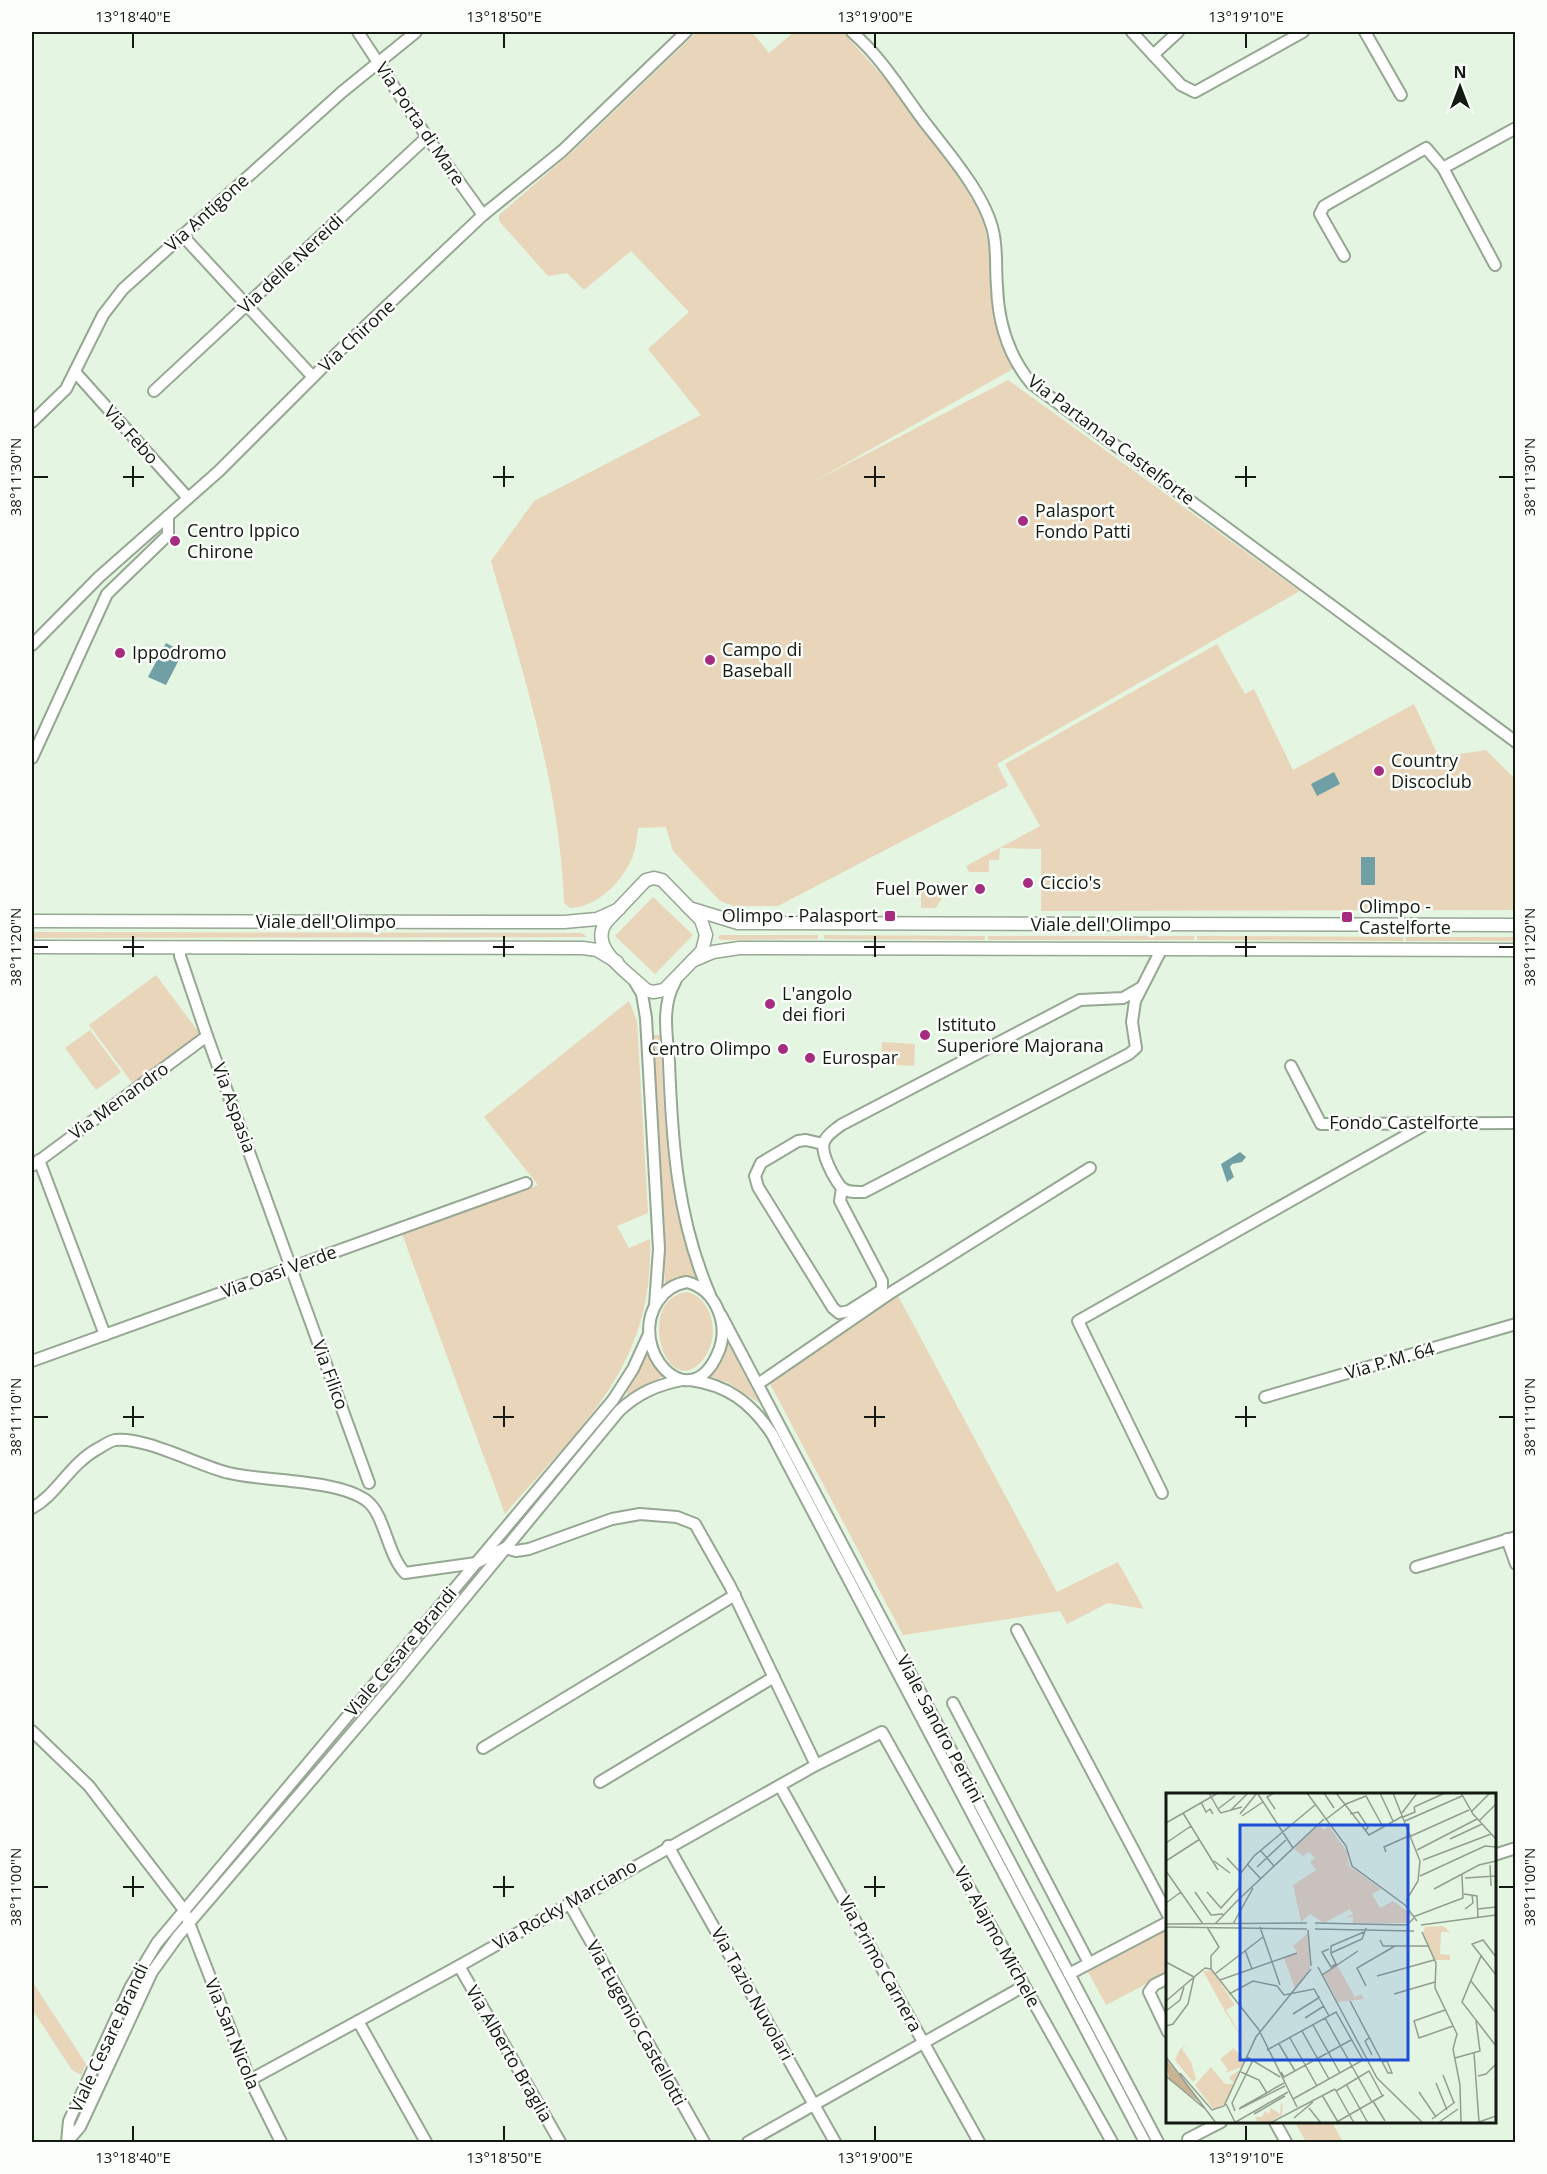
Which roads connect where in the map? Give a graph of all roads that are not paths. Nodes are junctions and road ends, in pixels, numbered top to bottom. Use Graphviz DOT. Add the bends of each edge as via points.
graph roads {
  1 [pos="357,32"];
  2 [pos="416,32"];
  3 [pos="686,32"];
  4 [pos="852,32"];
  5 [pos="1132,32"];
  6 [pos="1178,32"];
  7 [pos="1303,32"];
  8 [pos="1365,32"];
  9 [pos="1153,55"];
  10 [pos="377,62"];
  11 [pos="1401,95"];
  12 [pos="1515,128"];
  13 [pos="427,137"];
  14 [pos="1443,168"];
  15 [pos="483,215"];
  16 [pos="182,235"];
  17 [pos="1344,256"];
  18 [pos="1495,265"];
  19 [pos="247,305"];
  20 [pos="75,372"];
  21 [pos="313,377"];
  22 [pos="154,391"];
  23 [pos="32,422"];
  24 [pos="188,498"];
  25 [pos="168,516"];
  26 [pos="32,645"];
  27 [pos="1515,742"];
  28 [pos="32,758"];
  29 [pos="689,908"];
  30 [pos="619,909"];
  31 [pos="32,921"];
  32 [pos="1515,925"];
  33 [pos="32,947"];
  34 [pos="180,947"];
  35 [pos="1161,950"];
  36 [pos="1515,950"];
  37 [pos="692,961"];
  38 [pos="617,962"];
  39 [pos="630,975"];
  40 [pos="677,976"];
  41 [pos="1142,987"];
  42 [pos="207,1036"];
  43 [pos="1292,1065"];
  44 [pos="1428,1123"];
  45 [pos="1515,1123"];
  46 [pos="823,1144"];
  47 [pos="35,1163"];
  48 [pos="1090,1168"];
  49 [pos="526,1183"];
  50 [pos="842,1188"];
  51 [pos="291,1268"];
  52 [pos="710,1295"];
  53 [pos="655,1305"];
  54 [pos="721,1315"];
  55 [pos="1515,1324"];
  56 [pos="649,1334"];
  57 [pos="105,1335"];
  58 [pos="32,1361"];
  59 [pos="686,1380"];
  60 [pos="758,1384"];
  61 [pos="1265,1397"];
  62 [pos="369,1483"];
  63 [pos="1162,1493"];
  64 [pos="32,1508"];
  65 [pos="1511,1538"];
  66 [pos="505,1548"];
  67 [pos="476,1563"];
  68 [pos="1515,1564"];
  69 [pos="1416,1567"];
  70 [pos="735,1595"];
  71 [pos="1017,1630"];
  72 [pos="774,1677"];
  73 [pos="953,1703"];
  74 [pos="32,1731"];
  75 [pos="882,1732"];
  76 [pos="483,1748"];
  77 [pos="816,1765"];
  78 [pos="600,1782"];
  79 [pos="780,1786"];
  80 [pos="668,1846"];
  81 [pos="1515,1848"];
  82 [pos="1496,1854"];
  83 [pos="569,1903"];
  84 [pos="184,1910"];
  85 [pos="1166,1913"];
  86 [pos="189,1923"];
  87 [pos="1166,1923"];
  88 [pos="1089,1963"];
  89 [pos="459,1966"];
  90 [pos="1069,1974"];
  91 [pos="1166,1979"];
  92 [pos="1024,1986"];
  93 [pos="358,2021"];
  94 [pos="1166,2030"];
  95 [pos="924,2043"];
  96 [pos="250,2080"];
  97 [pos="814,2105"];
  98 [pos="1215,2123"];
  99 [pos="1276,2123"];
  100 [pos="1188,2139"];
  101 [pos="67,2142"];
  102 [pos="281,2142"];
  103 [pos="426,2142"];
  104 [pos="560,2142"];
  105 [pos="704,2142"];
  106 [pos="748,2142"];
  107 [pos="835,2142"];
  108 [pos="979,2142"];
  109 [pos="1112,2142"];
  110 [pos="1145,2142"];
  111 [pos="1158,2142"];
  112 [pos="1286,2142"];
  1 -- 10 [label="street, Via Porta di Mare"];
  2 -- 10 [label="street, Via Antigone"];
  3 -- 15 [label="street, Via Chirone" via="562,151"];
  4 -- 27 [label="street, Via Partanna Castelforte" via="883,63 987,213 995,238 998,304 1005,338 1031,383"];
  5 -- 9 [label="street"];
  6 -- 9 [label="street"];
  7 -- 9 [label="street" via="1201,91 1186,90"];
  8 -- 11 [label="street"];
  10 -- 13 [label="street, Via Porta di Mare"];
  10 -- 16 [label="street, Via Antigone"];
  12 -- 14 [label="street"];
  13 -- 15 [label="street, Via Porta di Mare"];
  13 -- 19 [label="street, Via delle Nereidi"];
  14 -- 17 [label="street" via="1426,148 1324,206 1320,214"];
  14 -- 18 [label="street"];
  15 -- 21 [label="street, Via Chirone"];
  16 -- 19 [label="street"];
  16 -- 20 [label="street, Via Antigone" via="123,288 103,315"];
  19 -- 21 [label="street"];
  19 -- 22 [label="street, Via delle Nereidi"];
  20 -- 23 [label="street, Via Antigone" via="66,389"];
  20 -- 24 [label="street, Via Febo"];
  21 -- 24 [label="street, Via Chirone"];
  24 -- 25 [label="street, Via Chirone"];
  25 -- 26 [label="street, Via Chirone" via="99,577"];
  25 -- 28 [label="street" via="168,535 107,594"];
  29 -- 30 [label="street" via="662,880 654,878 646,880"];
  29 -- 32 [label="street, Viale dell'Olimpo" via="738,923"];
  29 -- 37 [label="street" via="705,926 706,935 702,951"];
  30 -- 31 [label="street, Viale dell'Olimpo" via="597,919 564,922"];
  30 -- 38 [label="street" via="602,927 600,937"];
  33 -- 34 [label="street, Viale dell'Olimpo"];
  34 -- 38 [label="street, Viale dell'Olimpo" via="583,948 597,950"];
  34 -- 42 [label="street, Via Aspasia"];
  35 -- 36 [label="street, Viale dell'Olimpo"];
  35 -- 37 [label="street, Viale dell'Olimpo" via="730,948"];
  35 -- 41 [label="street"];
  37 -- 40 [label="street"];
  38 -- 39 [label="street"];
  39 -- 40 [label="street" via="653,992 664,990"];
  39 -- 53 [label="street" via="642,994 646,1018 659,1249"];
  40 -- 52 [label="street" via="666,1008 675,1167 683,1218"];
  41 -- 46 [label="street" via="1123,998 1080,1000 841,1125"];
  41 -- 50 [label="street" via="1132,1022 1136,1048 1129,1054 864,1192"];
  42 -- 47 [label="street, Via Menandro"];
  42 -- 51 [label="street, Via Aspasia"];
  43 -- 44 [label="street, Fondo Castelforte" via="1321,1124"];
  44 -- 45 [label="street, Fondo Castelforte"];
  44 -- 63 [label="street" via="1078,1321"];
  46 -- 50 [label="street" via="824,1154"];
  46 -- 50 [label="street" via="798,1141 761,1163 755,1176 758,1187 839,1313 882,1290 882,1281 840,1200"];
  47 -- 57 [label="street"];
  48 -- 60 [label="street" via="892,1292"];
  49 -- 51 [label="street, Via Oasi Verde"];
  51 -- 57 [label="street, Via Oasi Verde"];
  51 -- 62 [label="street, Via Filico"];
  52 -- 53 [label="street" via="697,1285 680,1283"];
  52 -- 54 [label="street"];
  53 -- 56 [label="street"];
  54 -- 59 [label="street" via="719,1351 709,1368"];
  54 -- 60 [label="street, Viale Sandro Pertini"];
  55 -- 61 [label="street, Via P.M. 64"];
  56 -- 59 [label="street" via="662,1368 674,1378"];
  56 -- 67 [label="street, Viale Cesare Brandi" via="613,1400"];
  57 -- 58 [label="street, Via Oasi Verde"];
  59 -- 66 [label="street, Viale Cesare Brandi" via="651,1388 630,1401"];
  59 -- 110 [label="street, Viale Sandro Pertini" via="732,1392 752,1408 772,1434"];
  60 -- 90 [label="street, Viale Sandro Pertini"];
  64 -- 67 [label="street" via="43,1502 82,1457 114,1440 133,1442 229,1473 343,1490 368,1502 394,1562 405,1573"];
  65 -- 68 [label="street"];
  65 -- 69 [label="street"];
  66 -- 67 [label="street"];
  66 -- 70 [label="street" via="529,1548 612,1519 640,1514 677,1517 695,1524"];
  66 -- 86 [label="street, Viale Cesare Brandi"];
  67 -- 84 [label="street, Viale Cesare Brandi"];
  70 -- 72 [label="street"];
  70 -- 76 [label="street"];
  71 -- 85 [label="street"];
  72 -- 77 [label="street"];
  72 -- 78 [label="street"];
  73 -- 88 [label="street"];
  74 -- 84 [label="street" via="95,1793"];
  75 -- 77 [label="street, Via Rocky Marciano"];
  75 -- 92 [label="street, Via Alajmo Michele"];
  77 -- 79 [label="street, Via Rocky Marciano"];
  79 -- 80 [label="street, Via Rocky Marciano"];
  79 -- 95 [label="street, Via Primo Carnera"];
  80 -- 83 [label="street, Via Rocky Marciano"];
  80 -- 97 [label="street, Via Tazio Nuvolari"];
  81 -- 82 [label="street"];
  83 -- 89 [label="street, Via Rocky Marciano"];
  83 -- 105 [label="street, Via Eugenio Castellotti"];
  84 -- 86 [label="street, Via San Nicola"];
  84 -- 101 [label="street, Viale Cesare Brandi" via="135,1978 69,2121"];
  86 -- 96 [label="street, Via San Nicola"];
  86 -- 101 [label="street, Viale Cesare Brandi" via="152,1972 80,2127"];
  87 -- 88 [label="street"];
  88 -- 90 [label="street"];
  89 -- 93 [label="street, Via Rocky Marciano"];
  89 -- 104 [label="street, Via Alberto Braglia"];
  90 -- 111 [label="street, Viale Sandro Pertini"];
  91 -- 94 [label="street" via="1149,1992"];
  92 -- 95 [label="street"];
  92 -- 109 [label="street, Via Alajmo Michele"];
  93 -- 96 [label="street, Via Rocky Marciano"];
  93 -- 103 [label="street"];
  95 -- 97 [label="street"];
  95 -- 108 [label="street, Via Primo Carnera"];
  96 -- 102 [label="street, Via San Nicola"];
  97 -- 106 [label="street"];
  97 -- 107 [label="street, Via Tazio Nuvolari"];
  98 -- 100 [label="street"];
  99 -- 112 [label="street"];
}
